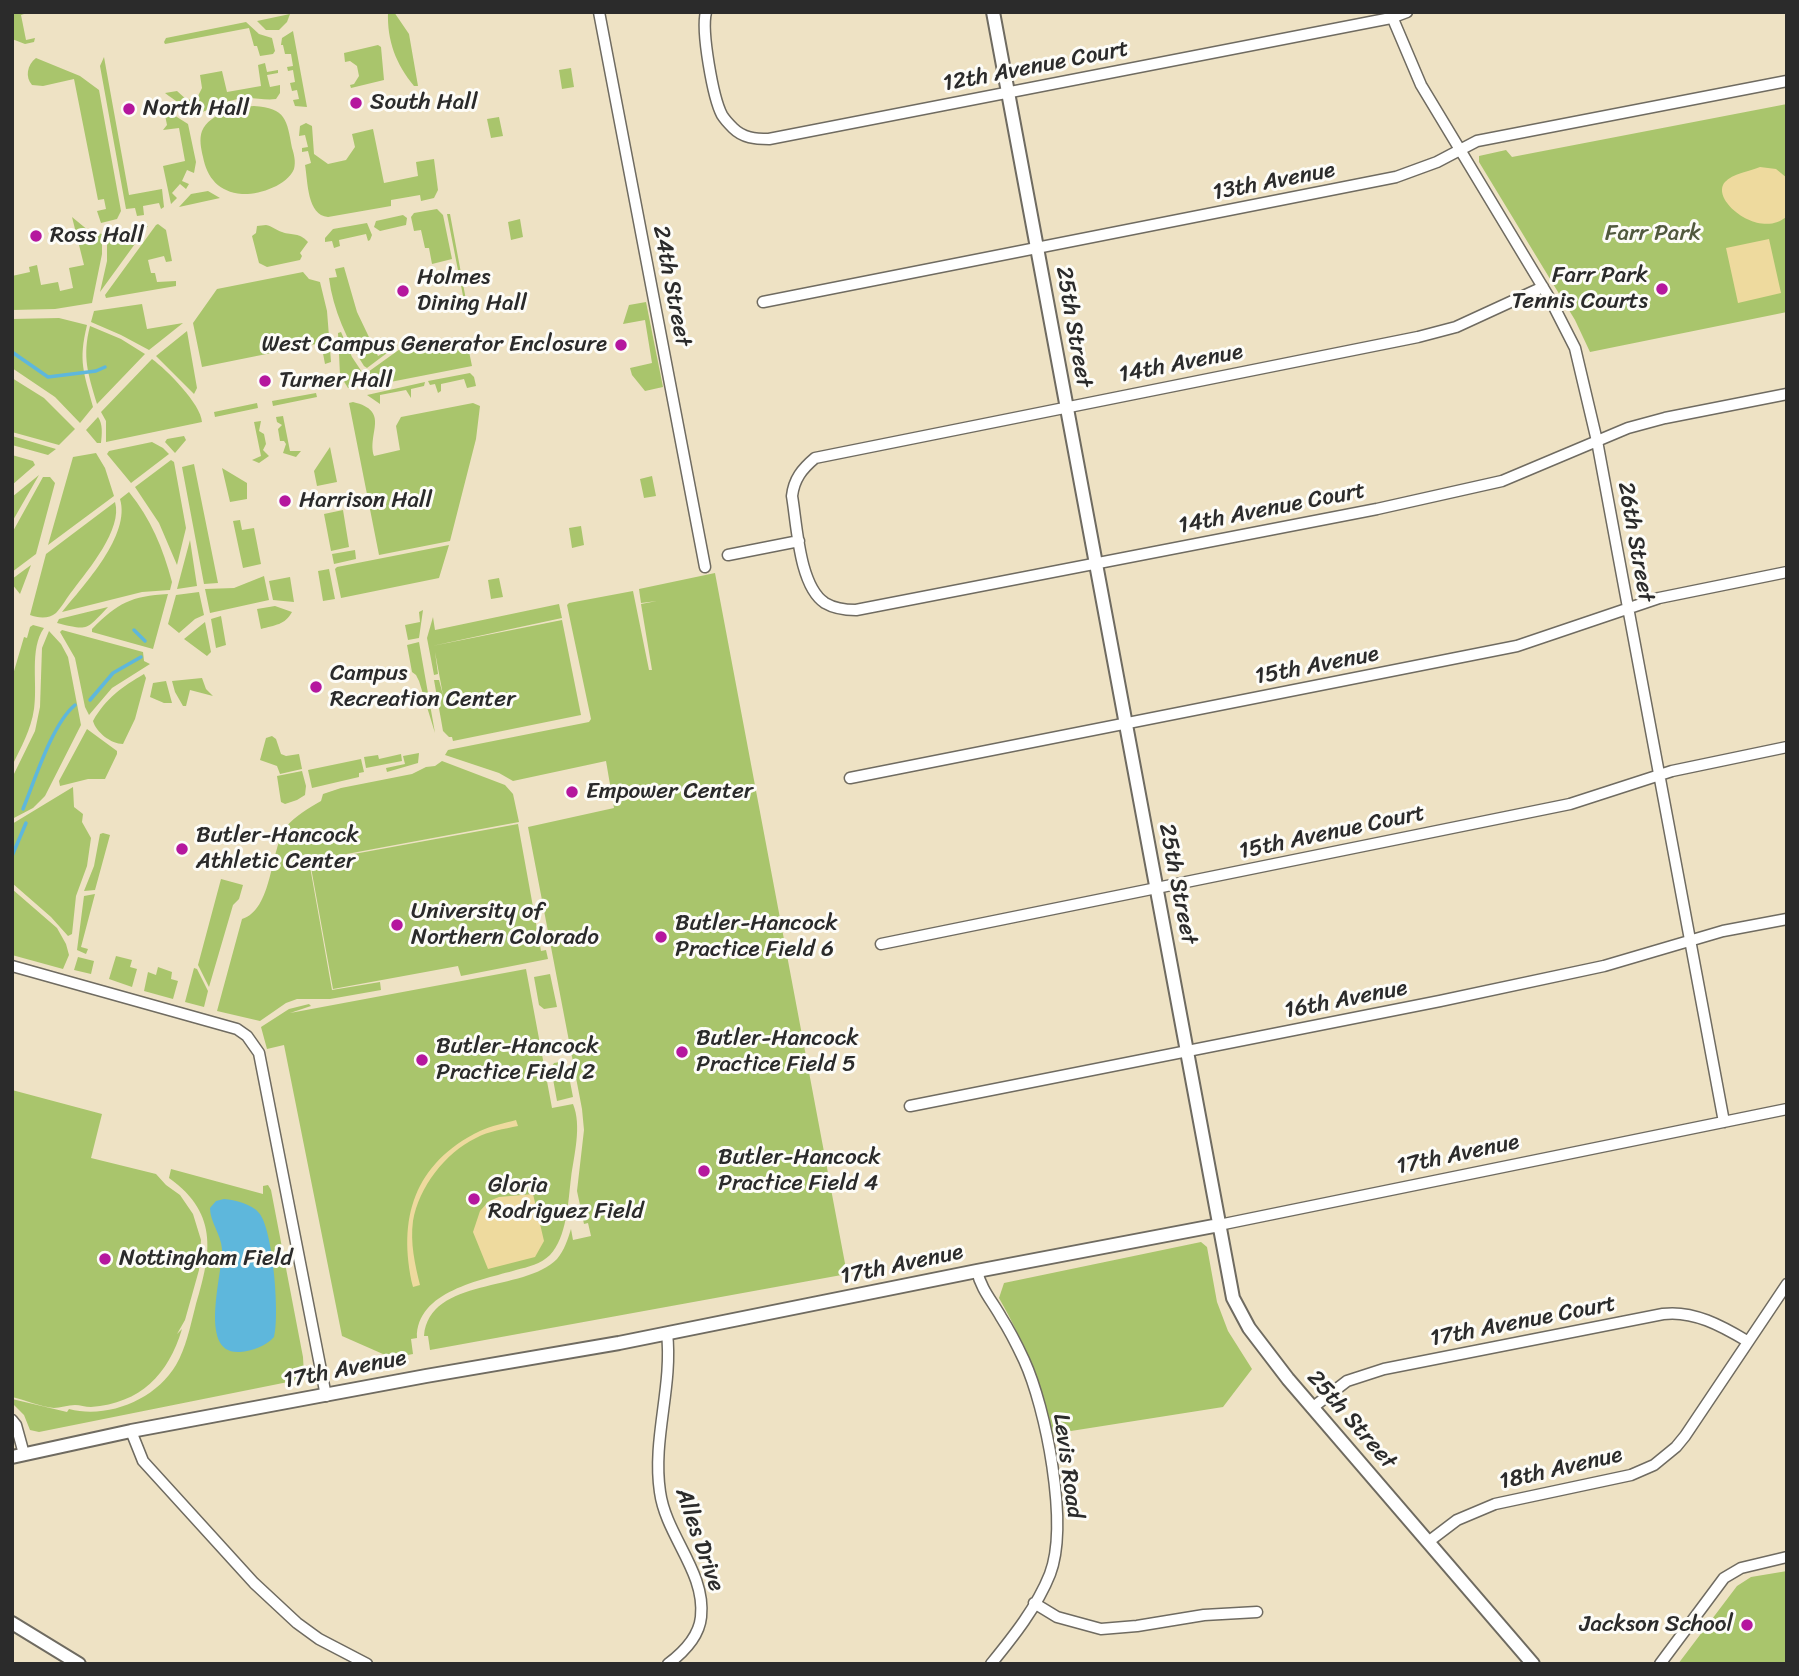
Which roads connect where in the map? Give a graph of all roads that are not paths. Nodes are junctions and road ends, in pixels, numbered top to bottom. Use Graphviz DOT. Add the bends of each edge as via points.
graph roads {
  1 [pos="599,12"];
  2 [pos="706,12"];
  3 [pos="993,12"];
  4 [pos="1407,12"];
  5 [pos="1391,15"];
  6 [pos="1787,81"];
  7 [pos="1008,92"];
  8 [pos="1458,150"];
  9 [pos="1037,249"];
  10 [pos="1543,287"];
  11 [pos="764,302"];
  12 [pos="1787,394"];
  13 [pos="1066,407"];
  14 [pos="1597,442"];
  15 [pos="799,541"];
  16 [pos="728,555"];
  17 [pos="1097,562"];
  18 [pos="705,567"];
  19 [pos="1787,572"];
  20 [pos="1628,608"];
  21 [pos="1127,724"];
  22 [pos="1787,747"];
  23 [pos="1658,774"];
  24 [pos="850,778"];
  25 [pos="1156,889"];
  26 [pos="1787,919"];
  27 [pos="1690,940"];
  28 [pos="881,944"];
  29 [pos="12,966"];
  30 [pos="1187,1051"];
  31 [pos="910,1106"];
  32 [pos="1787,1109"];
  33 [pos="1724,1122"];
  34 [pos="1219,1226"];
  35 [pos="977,1271"];
  36 [pos="1787,1284"];
  37 [pos="667,1333"];
  38 [pos="1747,1341"];
  39 [pos="326,1396"];
  40 [pos="1312,1408"];
  41 [pos="12,1420"];
  42 [pos="131,1432"];
  43 [pos="18,1455"];
  44 [pos="1428,1542"];
  45 [pos="1787,1557"];
  46 [pos="1034,1603"];
  47 [pos="1257,1612"];
  48 [pos="14,1626"];
  49 [pos="79,1664"];
  50 [pos="367,1664"];
  51 [pos="668,1664"];
  52 [pos="991,1664"];
  53 [pos="1532,1664"];
  54 [pos="1660,1664"];
  1 -- 18 [label="street, 24th Street"];
  2 -- 7 [label="street, 12th Avenue Court" via="704,25 719,107 740,134 755,139"];
  3 -- 7 [label="street, 25th Street"];
  4 -- 5 [label="street, 12th Avenue Court"];
  5 -- 7 [label="street, 12th Avenue Court"];
  5 -- 8 [label="street, 26th Street" via="1421,85"];
  6 -- 8 [label="street, 13th Avenue" via="1477,141"];
  7 -- 9 [label="street, 25th Street"];
  8 -- 9 [label="street, 13th Avenue" via="1396,177"];
  8 -- 10 [label="street, 26th Street"];
  9 -- 11 [label="street, 13th Avenue"];
  9 -- 13 [label="street, 25th Street"];
  10 -- 13 [label="street, 14th Avenue" via="1456,327 1418,337"];
  10 -- 14 [label="street, 26th Street" via="1575,348"];
  12 -- 14 [label="street, 14th Avenue Court" via="1665,418"];
  13 -- 15 [label="street, 14th Avenue" via="815,458 794,485"];
  13 -- 17 [label="street, 25th Street"];
  14 -- 17 [label="street, 14th Avenue Court" via="1502,481"];
  14 -- 20 [label="street, 26th Street"];
  15 -- 16 [label="street"];
  15 -- 17 [label="street, 14th Avenue Court" via="808,584 822,602 841,609 856,610"];
  17 -- 21 [label="street, 25th Street"];
  19 -- 20 [label="street, 15th Avenue"];
  20 -- 21 [label="street, 15th Avenue" via="1517,646"];
  20 -- 23 [label="street, 26th Street"];
  21 -- 24 [label="street, 15th Avenue"];
  21 -- 25 [label="street, 25th Street"];
  22 -- 23 [label="street, 15th Avenue Court"];
  23 -- 25 [label="street, 15th Avenue Court" via="1570,804"];
  23 -- 27 [label="street, 26th Street"];
  25 -- 28 [label="street, 15th Avenue Court"];
  25 -- 30 [label="street, 25th Street"];
  26 -- 27 [label="street, 16th Avenue"];
  27 -- 30 [label="street, 16th Avenue" via="1604,966"];
  27 -- 33 [label="street, 26th Street"];
  29 -- 39 [label="street" via="247,1036 259,1053"];
  30 -- 31 [label="street, 16th Avenue"];
  30 -- 34 [label="street, 25th Street"];
  32 -- 33 [label="street, 17th Avenue"];
  33 -- 34 [label="street, 17th Avenue"];
  34 -- 35 [label="street, 17th Avenue"];
  34 -- 40 [label="street, 25th Street" via="1239,1311"];
  35 -- 37 [label="street, 17th Avenue"];
  35 -- 46 [label="street, Levis Road" via="980,1285 1026,1364 1046,1433 1057,1544 1049,1576"];
  36 -- 38 [label="street, 18th Avenue"];
  37 -- 39 [label="street, 17th Avenue"];
  37 -- 51 [label="street, Alles Drive" via="660,1492 664,1513 702,1599 695,1635"];
  38 -- 40 [label="street, 17th Avenue Court" via="1709,1320 1662,1314 1384,1369 1347,1381"];
  38 -- 44 [label="street, 18th Avenue" via="1685,1436 1654,1465 1624,1477 1484,1508 1457,1520"];
  39 -- 42 [label="street, 17th Avenue"];
  40 -- 44 [label="street, 25th Street"];
  41 -- 43 [label="street, 17th Avenue"];
  42 -- 43 [label="street, 17th Avenue"];
  42 -- 50 [label="street" via="143,1461 254,1583 319,1639"];
  44 -- 53 [label="street, 25th Street"];
  45 -- 54 [label="street" via="1741,1568 1724,1578"];
  46 -- 47 [label="street" via="1057,1617 1101,1629"];
  46 -- 52 [label="street, Levis Road"];
  48 -- 49 [label="street"];
}
